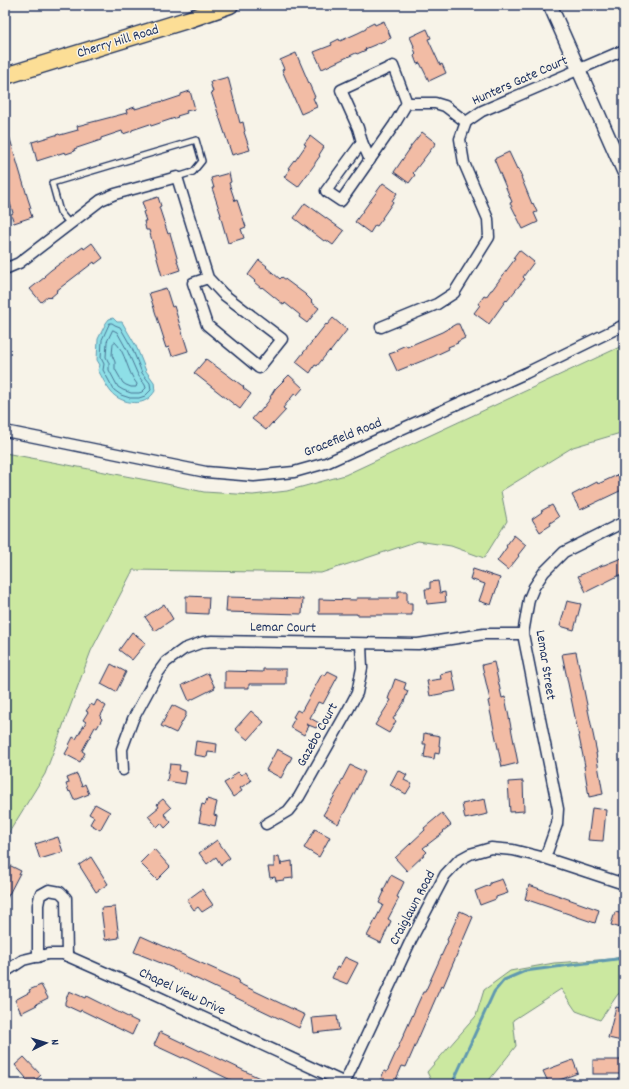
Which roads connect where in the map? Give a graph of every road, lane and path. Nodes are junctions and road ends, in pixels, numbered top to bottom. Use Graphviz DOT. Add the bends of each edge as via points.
graph roads {
  1 [pos="230,5"];
  2 [pos="550,5"];
  3 [pos="624,50"];
  4 [pos="579,69"];
  5 [pos="5,76"];
  6 [pos="407,103"];
  7 [pos="466,122"];
  8 [pos="362,142"];
  9 [pos="370,160"];
  10 [pos="624,172"];
  11 [pos="177,177"];
  12 [pos="70,224"];
  13 [pos="5,268"];
  14 [pos="208,278"];
  15 [pos="624,325"];
  16 [pos="381,327"];
  17 [pos="5,431"];
  18 [pos="624,522"];
  19 [pos="523,634"];
  20 [pos="361,644"];
  21 [pos="123,770"];
  22 [pos="266,824"];
  23 [pos="545,858"];
  24 [pos="624,884"];
  25 [pos="67,956"];
  26 [pos="38,957"];
  27 [pos="5,972"];
  28 [pos="344,1084"];
  1 -- 5 [label="main road, Cherry Hill Road"];
  2 -- 4 [label="street"];
  3 -- 4 [label="street, Hunters Gate Court"];
  4 -- 7 [label="street, Hunters Gate Court" via="482,111"];
  4 -- 10 [label="street"];
  6 -- 7 [label="street, Hunters Gate Court" via="435,103 445,106"];
  6 -- 8 [label="street" via="393,66 341,90"];
  6 -- 9 [label="street"];
  7 -- 16 [label="street" via="460,139 464,163 488,219 489,237 454,293 437,304"];
  8 -- 9 [label="street"];
  8 -- 9 [label="street" via="326,191 341,201"];
  11 -- 12 [label="street" via="100,200"];
  11 -- 12 [label="lane" via="193,172 202,161 196,140 52,183 60,212"];
  11 -- 14 [label="street"];
  12 -- 13 [label="street" via="20,263"];
  14 -- 14 [label="street" via="223,294 282,339 259,368 207,325 193,283"];
  15 -- 17 [label="street, Gracefield Road" via="526,373 326,463 294,472 254,476 206,472"];
  18 -- 19 [label="street, Lemar Street" via="564,552 544,572 529,599"];
  19 -- 20 [label="street, Lemar Court" via="484,634 418,644"];
  19 -- 23 [label="street, Lemar Street" via="558,809 557,824"];
  20 -- 21 [label="street, Lemar Court" via="212,641 184,649 166,662 158,673 133,720 122,749"];
  20 -- 22 [label="street, Gazebo Court" via="362,668 357,693 347,712 299,797 288,811"];
  23 -- 24 [label="street, Craiglawn Road"];
  23 -- 28 [label="street, Craiglawn Road" via="513,850 491,848 459,860 445,875 411,940"];
  25 -- 26 [label="street, Chapel View Drive" via="48,954"];
  25 -- 26 [label="street" via="66,898 60,892 49,890 40,895 38,906"];
  25 -- 28 [label="street, Chapel View Drive"];
  26 -- 27 [label="street, Chapel View Drive" via="23,960"];
}
